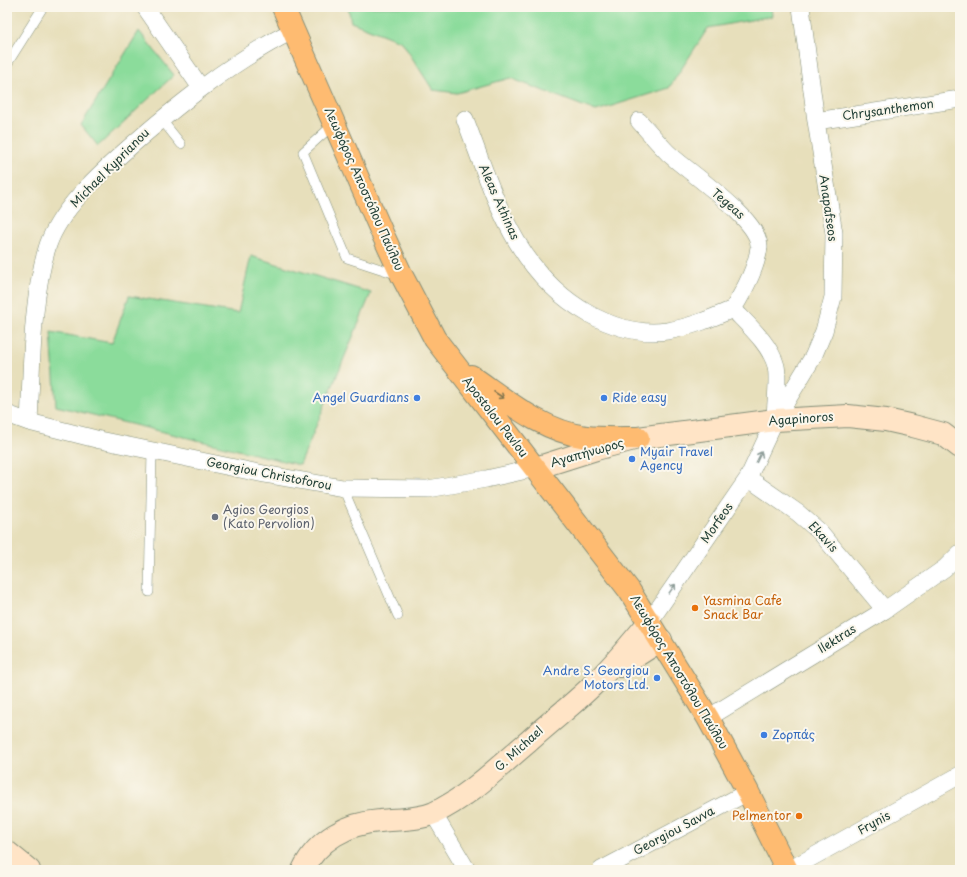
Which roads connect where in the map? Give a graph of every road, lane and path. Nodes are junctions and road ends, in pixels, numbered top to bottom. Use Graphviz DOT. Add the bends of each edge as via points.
graph roads {
  1 [pos="43,7"];
  2 [pos="145,7"];
  3 [pos="283,7"];
  4 [pos="801,7"];
  5 [pos="294,30"];
  6 [pos="7,64"];
  7 [pos="201,88"];
  8 [pos="960,99"];
  9 [pos="161,119"];
  10 [pos="465,119"];
  11 [pos="639,121"];
  12 [pos="816,121"];
  13 [pos="334,124"];
  14 [pos="181,144"];
  15 [pos="402,276"];
  16 [pos="733,308"];
  17 [pos="455,366"];
  18 [pos="7,414"];
  19 [pos="775,420"];
  20 [pos="29,422"];
  21 [pos="638,438"];
  22 [pos="960,447"];
  23 [pos="152,451"];
  24 [pos="536,468"];
  25 [pos="748,478"];
  26 [pos="343,488"];
  27 [pos="960,554"];
  28 [pos="149,592"];
  29 [pos="884,610"];
  30 [pos="398,616"];
  31 [pos="650,621"];
  32 [pos="661,640"];
  33 [pos="600,678"];
  34 [pos="708,718"];
  35 [pos="960,775"];
  36 [pos="748,792"];
  37 [pos="433,813"];
  38 [pos="7,852"];
  39 [pos="29,870"];
  40 [pos="303,870"];
  41 [pos="468,870"];
  42 [pos="601,870"];
  43 [pos="788,870"];
  1 -- 6 [label="lane"];
  2 -- 7 [label="street"];
  3 -- 5 [label="main road, Λεωφόρος Αποστόλου Παύλου"];
  4 -- 12 [label="street, Anapafseos"];
  5 -- 7 [label="street, Michael Kyprianou"];
  5 -- 13 [label="main road, Λεωφόρος Αποστόλου Παύλου"];
  7 -- 9 [label="street, Michael Kyprianou"];
  8 -- 12 [label="street, Chrysanthemon"];
  9 -- 14 [label="lane"];
  9 -- 20 [label="street, Michael Kyprianou" via="87,188 65,214 49,244 40,275"];
  10 -- 16 [label="street, Aleas Athinas" via="502,216 518,246 547,284 577,307 604,322 631,331 667,331 697,324"];
  11 -- 16 [label="street, Tegeas" via="668,153 738,211 756,233 759,246 748,285"];
  12 -- 19 [label="street, Anapafseos" via="834,234 833,296 824,331 813,357"];
  13 -- 15 [label="main road, Λεωφόρος Αποστόλου Παύλου"];
  13 -- 15 [label="lane" via="303,152 347,258"];
  15 -- 17 [label="main road, Λεωφόρος Αποστόλου Παύλου" via="435,338"];
  16 -- 19 [label="street" via="773,358 776,368"];
  17 -- 21 [label="main road, one-way" via="547,425 586,437"];
  17 -- 24 [label="main road, Apostolou Pavlou"];
  18 -- 20 [label="street, Georgiou Christoforou"];
  19 -- 21 [label="main road, Agapinoros"];
  19 -- 22 [label="main road, Agapinoros" via="848,416 886,420 943,434"];
  25 -- 19 [label="street, Morfeos, one-way"];
  20 -- 23 [label="street, Georgiou Christoforou"];
  21 -- 24 [label="main road, Αγαπήνωρος" via="596,448"];
  23 -- 26 [label="street, Georgiou Christoforou"];
  23 -- 28 [label="lane"];
  24 -- 26 [label="street, Georgiou Christoforou" via="428,489"];
  24 -- 31 [label="main road, Λεωφόρος Αποστόλου Παύλου"];
  25 -- 29 [label="street, Ekavis" via="820,532"];
  31 -- 25 [label="street, Morfeos, one-way"];
  26 -- 30 [label="lane"];
  27 -- 29 [label="street, Ilektras" via="945,568"];
  29 -- 34 [label="street, Ilektras"];
  31 -- 32 [label="main road, Λεωφόρος Αποστόλου Παύλου"];
  31 -- 33 [label="main road, G. Michael"];
  32 -- 33 [label="main road, G. Michael"];
  32 -- 34 [label="main road, Λεωφόρος Αποστόλου Παύλου"];
  33 -- 37 [label="main road, G. Michael" via="486,779"];
  34 -- 36 [label="main road, Λεωφόρος Αποστόλου Παύλου"];
  35 -- 43 [label="street, Frynis"];
  36 -- 42 [label="street, Georgiou Savva"];
  36 -- 43 [label="main road, Λεωφόρος Αποστόλου Παύλου"];
  37 -- 40 [label="main road, G. Michael" via="407,819 364,823 346,829 329,838 314,851"];
  37 -- 41 [label="street"];
  38 -- 39 [label="main road"];
}
